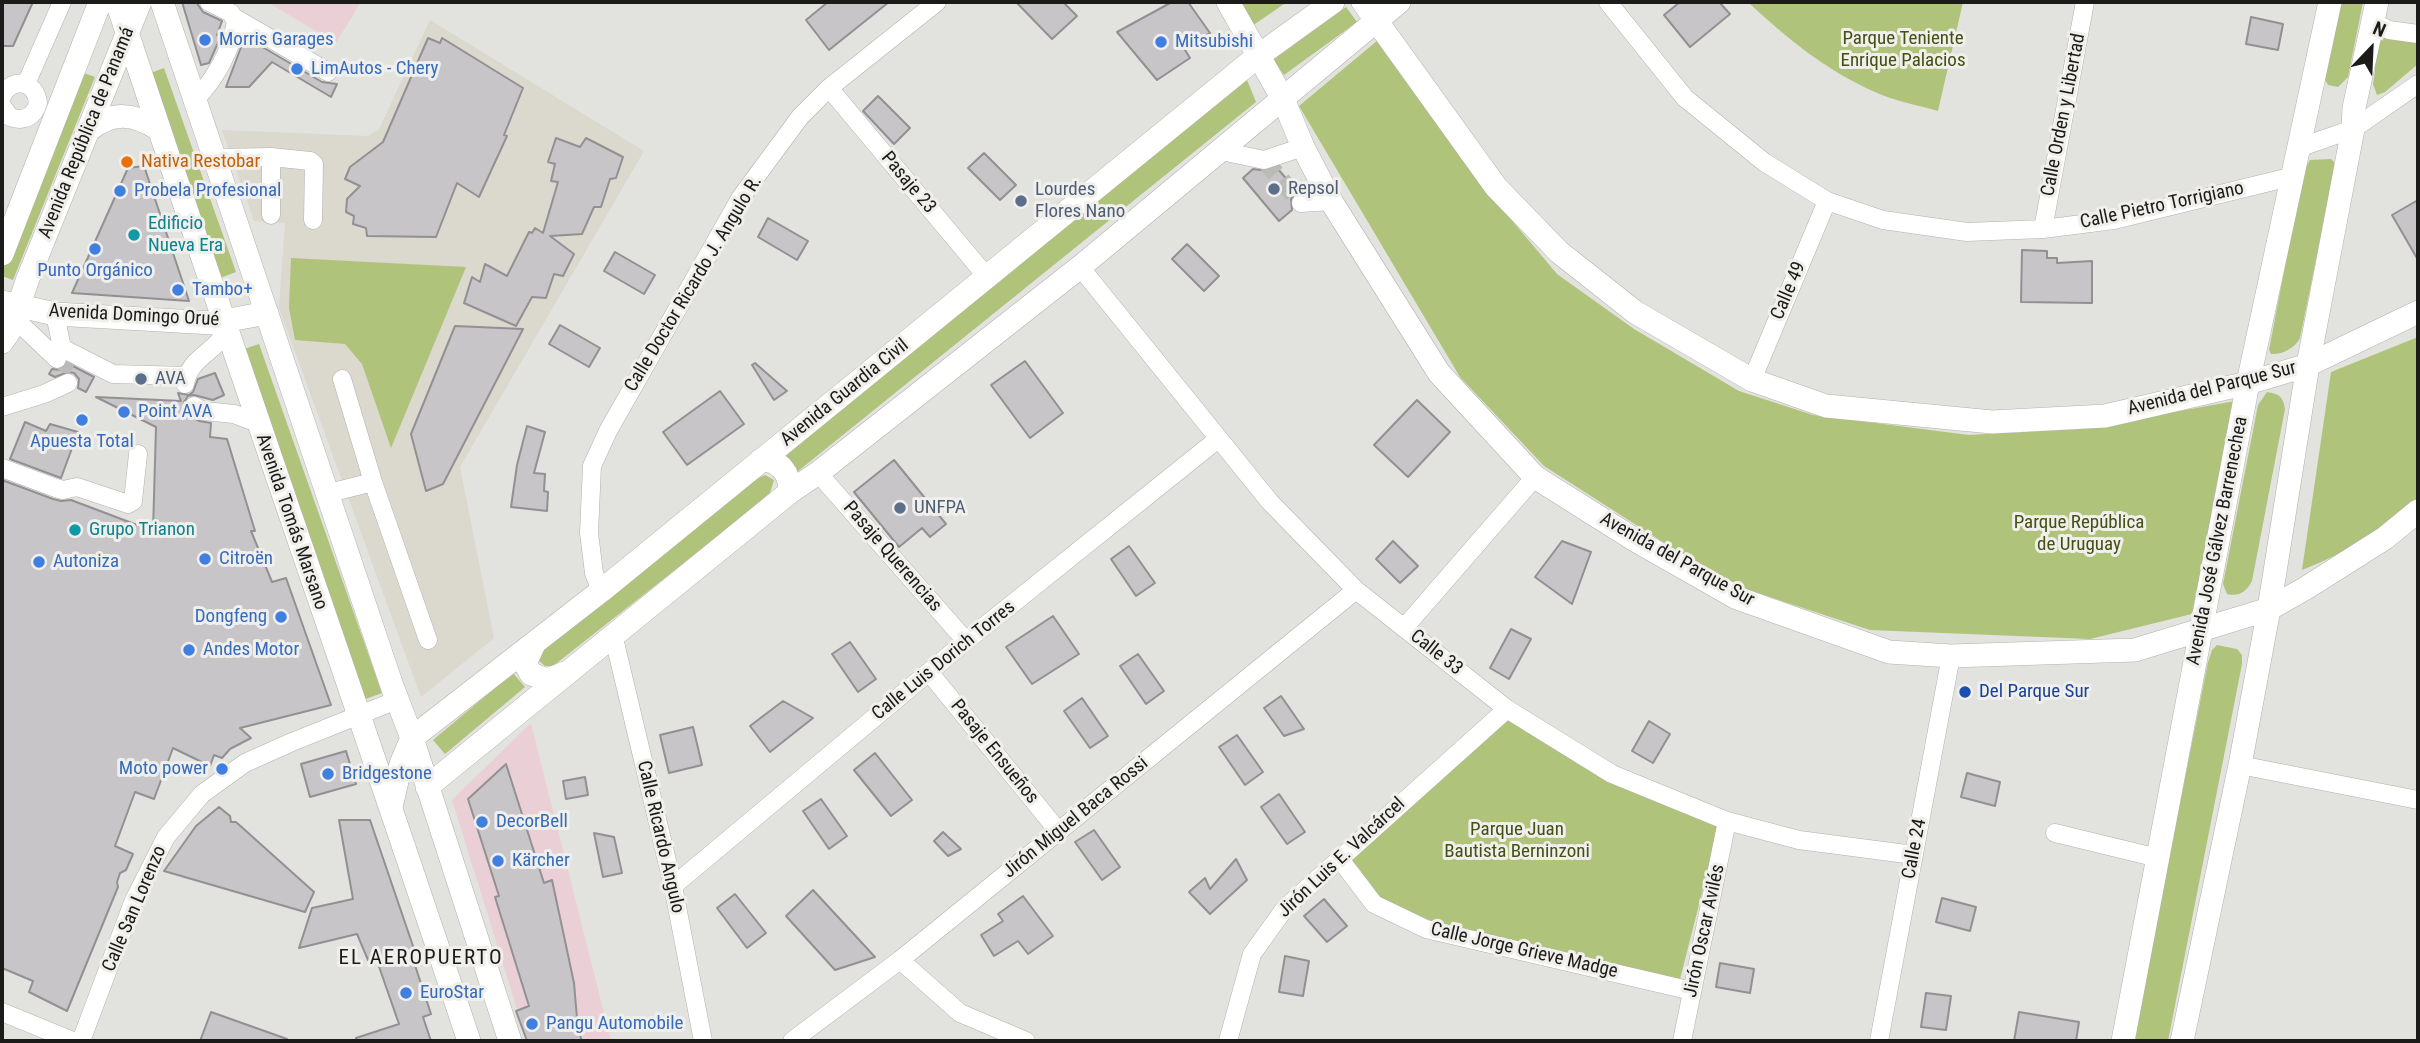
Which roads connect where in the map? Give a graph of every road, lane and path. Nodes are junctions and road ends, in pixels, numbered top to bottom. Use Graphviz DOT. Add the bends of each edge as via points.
graph roads {
  1 [pos="62,2"];
  2 [pos="100,2"];
  3 [pos="117,2"];
  4 [pos="140,2"];
  5 [pos="162,2"];
  6 [pos="209,2"];
  7 [pos="1228,2"];
  8 [pos="1333,2"];
  9 [pos="1363,2"];
  10 [pos="1399,2"];
  11 [pos="1608,2"];
  12 [pos="2085,2"];
  13 [pos="2330,2"];
  14 [pos="929,4"];
  15 [pos="2375,12"];
  16 [pos="235,18"];
  17 [pos="1376,21"];
  18 [pos="127,34"];
  19 [pos="2418,34"];
  20 [pos="1258,56"];
  21 [pos="328,72"];
  22 [pos="26,84"];
  23 [pos="2418,84"];
  24 [pos="829,89"];
  25 [pos="2,96"];
  26 [pos="1283,99"];
  27 [pos="195,100"];
  28 [pos="2,106"];
  29 [pos="48,106"];
  30 [pos="2353,128"];
  31 [pos="158,129"];
  32 [pos="89,130"];
  33 [pos="1303,147"];
  34 [pos="2301,147"];
  35 [pos="1221,150"];
  36 [pos="271,157"];
  37 [pos="215,158"];
  38 [pos="2294,176"];
  39 [pos="1332,201"];
  40 [pos="1827,201"];
  41 [pos="1301,203"];
  42 [pos="271,215"];
  43 [pos="313,220"];
  44 [pos="2043,229"];
  45 [pos="2,254"];
  46 [pos="1080,267"];
  47 [pos="986,277"];
  48 [pos="2418,312"];
  49 [pos="267,313"];
  50 [pos="55,314"];
  51 [pos="8,320"];
  52 [pos="225,328"];
  53 [pos="57,359"];
  54 [pos="2308,365"];
  55 [pos="342,379"];
  56 [pos="1752,380"];
  57 [pos="68,383"];
  58 [pos="2248,383"];
  59 [pos="194,406"];
  60 [pos="2,407"];
  61 [pos="258,423"];
  62 [pos="1218,439"];
  63 [pos="138,454"];
  64 [pos="761,460"];
  65 [pos="2,468"];
  66 [pos="818,473"];
  67 [pos="1535,477"];
  68 [pos="373,482"];
  69 [pos="790,492"];
  70 [pos="329,493"];
  71 [pos="2418,511"];
  72 [pos="1356,590"];
  73 [pos="601,591"];
  74 [pos="2269,609"];
  75 [pos="1404,628"];
  76 [pos="2201,631"];
  77 [pos="613,634"];
  78 [pos="429,640"];
  79 [pos="966,641"];
  80 [pos="534,644"];
  81 [pos="1951,656"];
  82 [pos="567,672"];
  83 [pos="929,672"];
  84 [pos="397,700"];
  85 [pos="1507,709"];
  86 [pos="358,717"];
  87 [pos="412,738"];
  88 [pos="2240,765"];
  89 [pos="427,787"];
  90 [pos="2418,800"];
  91 [pos="391,807"];
  92 [pos="1727,821"];
  93 [pos="1059,832"];
  94 [pos="2055,833"];
  95 [pos="1914,855"];
  96 [pos="1339,858"];
  97 [pos="2158,858"];
  98 [pos="673,886"];
  99 [pos="900,960"];
  100 [pos="1692,991"];
  101 [pos="2,1012"];
  102 [pos="702,1034"];
  103 [pos="73,1041"];
  104 [pos="81,1041"];
  105 [pos="469,1041"];
  106 [pos="510,1041"];
  107 [pos="711,1041"];
  108 [pos="792,1041"];
  109 [pos="1026,1041"];
  110 [pos="1228,1041"];
  111 [pos="1682,1041"];
  112 [pos="1879,1041"];
  113 [pos="2123,1041"];
  114 [pos="2182,1041"];
  1 -- 22 [label="street"];
  2 -- 29 [label="main road, Avenida República de Panamá"];
  3 -- 18 [label="main road, Avenida Tomás Marsano"];
  4 -- 18 [label="main road, Avenida República de Panamá"];
  5 -- 27 [label="main road"];
  6 -- 16 [label="street"];
  7 -- 20 [label="main road"];
  8 -- 20 [label="main road, Avenida Guardia Civil"];
  9 -- 17 [label="main road, Avenida del Parque Sur"];
  10 -- 17 [label="main road"];
  11 -- 40 [label="street, Calle Pietro Torrigiano" via="1685,98 1764,162"];
  12 -- 44 [label="street, Calle Orden y Libertad"];
  13 -- 34 [label="main road, Avenida José Gálvez Barrenechea"];
  14 -- 24 [label="street, Calle Doctor Ricardo J. Angulo R."];
  15 -- 19 [label="street" via="2389,30"];
  15 -- 30 [label="main road"];
  16 -- 21 [label="street"];
  16 -- 27 [label="street" via="236,27 217,72"];
  17 -- 26 [label="main road"];
  17 -- 56 [label="main road, Avenida del Parque Sur" via="1496,187 1559,252 1635,312"];
  18 -- 31 [label="main road, Avenida Tomás Marsano"];
  18 -- 32 [label="main road, Avenida República de Panamá"];
  20 -- 26 [label="main road, Avenida del Parque Sur"];
  20 -- 47 [label="main road, Avenida Guardia Civil"];
  22 -- 25 [label="street" via="8,86"];
  22 -- 29 [label="street"];
  23 -- 30 [label="street"];
  24 -- 47 [label="street, Pasaje 23"];
  24 -- 73 [label="street, Calle Doctor Ricardo J. Angulo R." via="800,117 741,197 592,466 589,533"];
  26 -- 33 [label="main road, Avenida del Parque Sur"];
  26 -- 35 [label="main road"];
  27 -- 37 [label="main road"];
  28 -- 29 [label="street" via="5,114 22,120"];
  29 -- 45 [label="main road, Avenida República de Panamá"];
  30 -- 34 [label="street"];
  30 -- 54 [label="main road"];
  31 -- 32 [label="main road" via="121,115"];
  31 -- 52 [label="main road, Avenida Tomás Marsano"];
  32 -- 51 [label="main road, Avenida República de Panamá"];
  33 -- 35 [label="street" via="1264,160"];
  33 -- 39 [label="main road, Avenida del Parque Sur"];
  34 -- 38 [label="main road, Avenida José Gálvez Barrenechea"];
  35 -- 46 [label="main road"];
  36 -- 37 [label="street"];
  36 -- 42 [label="street"];
  36 -- 43 [label="street" via="314,164"];
  37 -- 49 [label="main road"];
  38 -- 44 [label="street, Calle Pietro Torrigiano" via="2114,220"];
  38 -- 58 [label="main road, Avenida José Gálvez Barrenechea"];
  39 -- 41 [label="street"];
  39 -- 67 [label="main road, Avenida del Parque Sur" via="1439,373"];
  40 -- 44 [label="street, Calle Pietro Torrigiano" via="1883,220 1967,232"];
  40 -- 56 [label="street, Calle 49"];
  46 -- 62 [label="street, Calle 33"];
  46 -- 66 [label="main road"];
  47 -- 64 [label="main road, Avenida Guardia Civil"];
  48 -- 54 [label="main road, Avenida del Parque Sur"];
  49 -- 52 [label="main road, Avenida Domingo Orué"];
  49 -- 70 [label="main road"];
  50 -- 51 [label="main road, Avenida Domingo Orué"];
  50 -- 52 [label="main road, Avenida Domingo Orué"];
  50 -- 52 [label="street" via="62,348 81,363 113,374 186,380 195,361 218,344"];
  51 -- 53 [label="street"];
  52 -- 61 [label="main road, Avenida Tomás Marsano"];
  54 -- 58 [label="main road, Avenida del Parque Sur"];
  54 -- 74 [label="main road"];
  55 -- 68 [label="street"];
  56 -- 58 [label="main road, Avenida del Parque Sur" via="1826,406 1992,422 2105,416"];
  57 -- 60 [label="street"];
  58 -- 76 [label="main road, Avenida José Gálvez Barrenechea"];
  59 -- 61 [label="street"];
  61 -- 86 [label="main road, Avenida Tomás Marsano"];
  62 -- 72 [label="street, Calle 33" via="1270,502"];
  62 -- 79 [label="street, Calle Luis Dorich Torres"];
  63 -- 65 [label="street" via="133,501 128,504 77,487 55,488"];
  64 -- 69 [label="main road" via="782,468"];
  64 -- 73 [label="main road, Avenida Guardia Civil"];
  66 -- 69 [label="main road"];
  66 -- 79 [label="street, Pasaje Querencias"];
  67 -- 75 [label="street"];
  67 -- 81 [label="main road, Avenida del Parque Sur" via="1737,598 1889,652"];
  68 -- 70 [label="street"];
  68 -- 78 [label="street"];
  69 -- 77 [label="main road"];
  70 -- 84 [label="main road"];
  71 -- 74 [label="main road, Avenida del Parque Sur" via="2385,538"];
  72 -- 75 [label="street, Calle 33"];
  72 -- 93 [label="street, Jirón Miguel Baca Rossi"];
  73 -- 80 [label="main road, Avenida Guardia Civil"];
  74 -- 76 [label="main road, Avenida del Parque Sur"];
  74 -- 88 [label="main road"];
  75 -- 85 [label="street, Calle 33"];
  76 -- 81 [label="main road, Avenida del Parque Sur" via="2135,650"];
  76 -- 97 [label="main road, Avenida José Gálvez Barrenechea"];
  77 -- 82 [label="main road"];
  77 -- 98 [label="street, Calle Ricardo Angulo"];
  79 -- 83 [label="street, Calle Luis Dorich Torres"];
  80 -- 82 [label="main road" via="525,663 531,674 548,680"];
  80 -- 87 [label="main road, Avenida Guardia Civil"];
  81 -- 95 [label="street, Calle 24"];
  82 -- 89 [label="main road"];
  83 -- 93 [label="street, Pasaje Ensueños"];
  83 -- 98 [label="street, Calle Luis Dorich Torres"];
  84 -- 86 [label="street, Calle San Lorenzo"];
  84 -- 87 [label="main road"];
  85 -- 92 [label="street, Calle 33" via="1612,774"];
  85 -- 96 [label="street, Jirón Luis E. Valcárcel"];
  86 -- 91 [label="main road, Avenida Tomás Marsano"];
  86 -- 104 [label="street, Calle San Lorenzo" via="245,763 202,794 166,837 134,900"];
  87 -- 89 [label="main road"];
  87 -- 91 [label="main road"];
  88 -- 90 [label="street"];
  88 -- 114 [label="main road"];
  89 -- 106 [label="main road"];
  91 -- 105 [label="main road, Avenida Tomás Marsano"];
  92 -- 95 [label="street, Calle 33" via="1799,839"];
  92 -- 100 [label="street, Jirón Oscar Avilés"];
  93 -- 99 [label="street, Jirón Miguel Baca Rossi"];
  94 -- 97 [label="street"];
  95 -- 112 [label="street, Calle 24"];
  96 -- 100 [label="street, Calle Jorge Grieve Madge" via="1374,904 1426,929"];
  96 -- 110 [label="street, Jirón Luis E. Valcárcel" via="1285,908 1252,954"];
  97 -- 113 [label="main road, Avenida José Gálvez Barrenechea"];
  98 -- 102 [label="street, Calle Ricardo Angulo"];
  99 -- 108 [label="street, Jirón Miguel Baca Rossi"];
  99 -- 109 [label="street" via="960,1013"];
  100 -- 111 [label="street, Jirón Oscar Avilés"];
  101 -- 103 [label="street"];
  102 -- 107 [label="street"];
}
